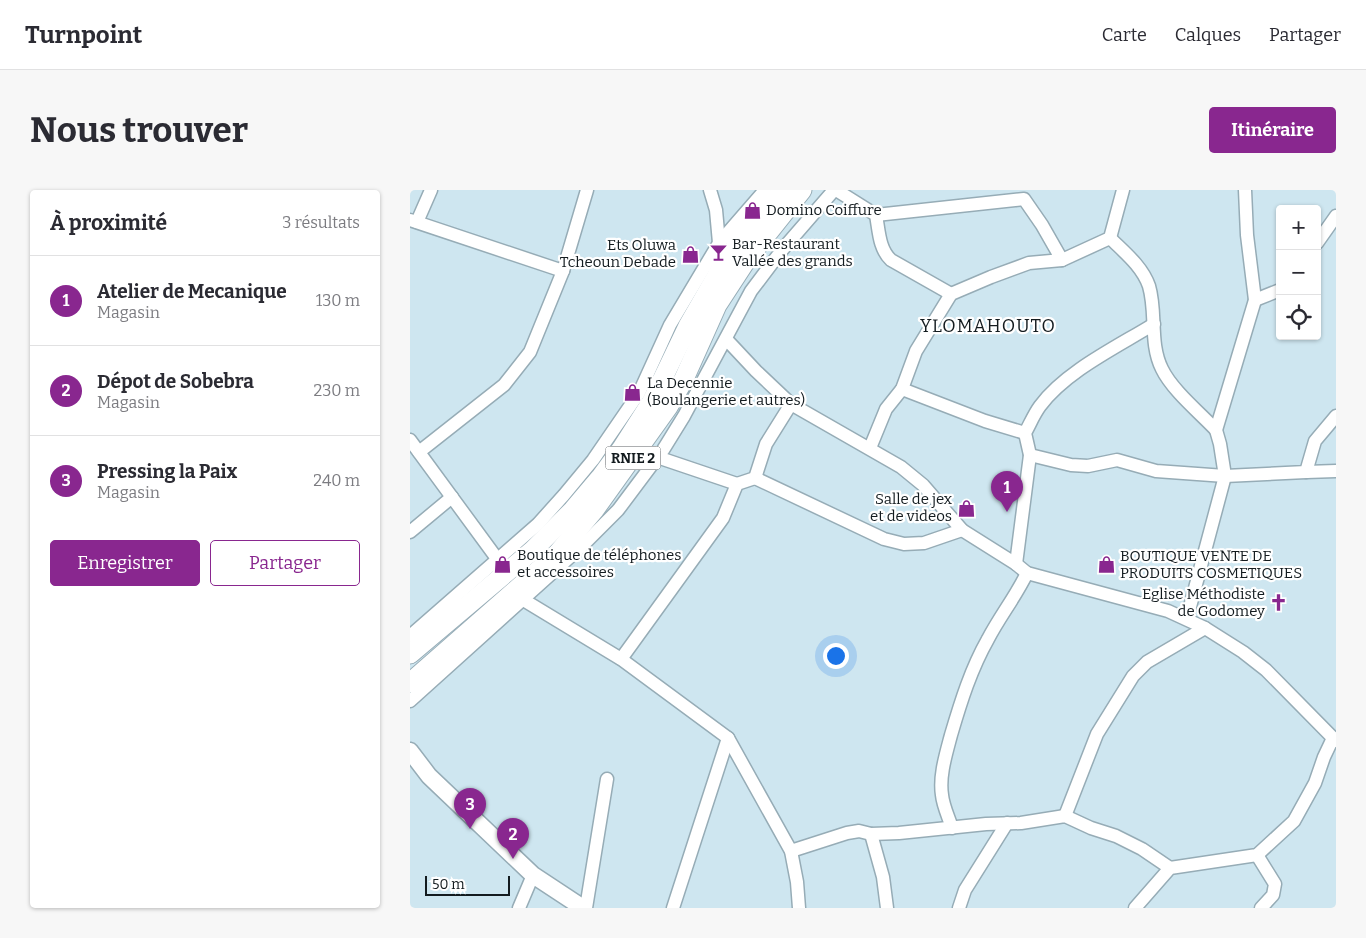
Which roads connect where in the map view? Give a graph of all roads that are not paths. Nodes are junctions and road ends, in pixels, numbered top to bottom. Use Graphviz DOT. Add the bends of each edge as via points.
graph roads {
  1 [pos="431,190"];
  2 [pos="587,190"];
  3 [pos="710,190"];
  4 [pos="765,190"];
  5 [pos="783,190"];
  6 [pos="802,190"];
  7 [pos="835,190"];
  8 [pos="1124,190"];
  9 [pos="1245,190"];
  10 [pos="1024,194"];
  11 [pos="876,215"];
  12 [pos="1336,216"];
  13 [pos="413,221"];
  14 [pos="1321,237"];
  15 [pos="1110,238"];
  16 [pos="719,243"];
  17 [pos="1062,260"];
  18 [pos="563,271"];
  19 [pos="1276,292"];
  20 [pos="952,294"];
  21 [pos="1255,300"];
  22 [pos="1154,324"];
  23 [pos="726,339"];
  24 [pos="902,390"];
  25 [pos="791,404"];
  26 [pos="1336,416"];
  27 [pos="1216,430"];
  28 [pos="1025,433"];
  29 [pos="410,440"];
  30 [pos="870,448"];
  31 [pos="419,452"];
  32 [pos="1030,455"];
  33 [pos="657,457"];
  34 [pos="1336,471"];
  35 [pos="1306,472"];
  36 [pos="1225,476"];
  37 [pos="755,478"];
  38 [pos="737,484"];
  39 [pos="452,497"];
  40 [pos="962,530"];
  41 [pos="410,532"];
  42 [pos="498,560"];
  43 [pos="1016,564"];
  44 [pos="1027,573"];
  45 [pos="522,599"];
  46 [pos="1187,618"];
  47 [pos="1205,628"];
  48 [pos="410,636"];
  49 [pos="410,654"];
  50 [pos="621,659"];
  51 [pos="410,684"];
  52 [pos="410,701"];
  53 [pos="728,738"];
  54 [pos="1335,740"];
  55 [pos="410,751"];
  56 [pos="607,779"];
  57 [pos="1064,816"];
  58 [pos="1007,823"];
  59 [pos="952,828"];
  60 [pos="871,834"];
  61 [pos="791,851"];
  62 [pos="1257,855"];
  63 [pos="1170,868"];
  64 [pos="532,875"];
  65 [pos="518,908"];
  66 [pos="584,908"];
  67 [pos="673,908"];
  68 [pos="799,908"];
  69 [pos="887,908"];
  70 [pos="959,908"];
  71 [pos="1135,908"];
  72 [pos="1261,908"];
  1 -- 13 [label="street"];
  2 -- 18 [label="street"];
  3 -- 16 [label="street" via="716,210"];
  4 -- 16 [label="street"];
  5 -- 49 [label="highway, RNIE 2 / RNIE 2" via="723,265 688,326 652,401 600,478 533,550"];
  6 -- 51 [label="highway, RNIE 2 / RNIE 2" via="747,259 718,305 668,407 595,509 557,554"];
  7 -- 11 [label="street"];
  7 -- 23 [label="street" via="751,290"];
  8 -- 15 [label="street"];
  9 -- 21 [label="street"];
  10 -- 11 [label="street"];
  10 -- 17 [label="street"];
  11 -- 20 [label="street" via="886,255"];
  12 -- 14 [label="street"];
  13 -- 18 [label="street"];
  15 -- 17 [label="street"];
  15 -- 22 [label="street" via="1139,266 1149,286"];
  16 -- 42 [label="street" via="670,325 639,393 593,460 538,524"];
  17 -- 20 [label="street" via="1029,263"];
  18 -- 31 [label="street" via="525,359 504,385"];
  19 -- 21 [label="street"];
  20 -- 24 [label="street" via="916,351"];
  21 -- 27 [label="street"];
  22 -- 27 [label="street" via="1157,355 1163,370 1172,384"];
  22 -- 28 [label="street" via="1083,366 1060,385 1040,406"];
  23 -- 25 [label="street"];
  23 -- 33 [label="street" via="684,416"];
  24 -- 28 [label="street"];
  24 -- 30 [label="street" via="886,409"];
  25 -- 30 [label="street"];
  25 -- 37 [label="street" via="766,444"];
  26 -- 35 [label="street" via="1315,441"];
  27 -- 36 [label="street"];
  28 -- 32 [label="street"];
  29 -- 31 [label="street"];
  30 -- 40 [label="street" via="902,467 923,485"];
  31 -- 39 [label="street"];
  32 -- 36 [label="street" via="1070,465 1088,466 1117,460 1156,470"];
  32 -- 43 [label="street"];
  33 -- 38 [label="street"];
  33 -- 45 [label="street" via="618,510"];
  34 -- 35 [label="street"];
  35 -- 36 [label="street"];
  36 -- 46 [label="street"];
  37 -- 38 [label="street"];
  37 -- 40 [label="street" via="884,539 904,544 924,543"];
  38 -- 50 [label="street" via="724,518"];
  39 -- 41 [label="street"];
  39 -- 42 [label="street"];
  40 -- 43 [label="street"];
  42 -- 48 [label="street"];
  43 -- 44 [label="street"];
  44 -- 46 [label="street"];
  44 -- 59 [label="street" via="988,638 963,694 942,780 942,795"];
  45 -- 50 [label="street"];
  45 -- 52 [label="street"];
  46 -- 47 [label="street"];
  47 -- 54 [label="street" via="1266,670"];
  47 -- 57 [label="street" via="1147,662 1133,676 1097,734"];
  50 -- 53 [label="street"];
  53 -- 61 [label="street"];
  53 -- 67 [label="street"];
  54 -- 62 [label="street" via="1294,821"];
  55 -- 64 [label="main road" via="429,776"];
  56 -- 66 [label="street"];
  57 -- 58 [label="street"];
  57 -- 63 [label="street" via="1134,845"];
  58 -- 59 [label="street"];
  58 -- 70 [label="street" via="965,890"];
  59 -- 60 [label="street"];
  60 -- 61 [label="street" via="847,833"];
  60 -- 69 [label="street" via="884,877"];
  61 -- 68 [label="street"];
  62 -- 63 [label="street"];
  62 -- 72 [label="street" via="1275,884 1273,895"];
  63 -- 71 [label="street"];
  64 -- 65 [label="street"];
  64 -- 66 [label="main road"];
}
